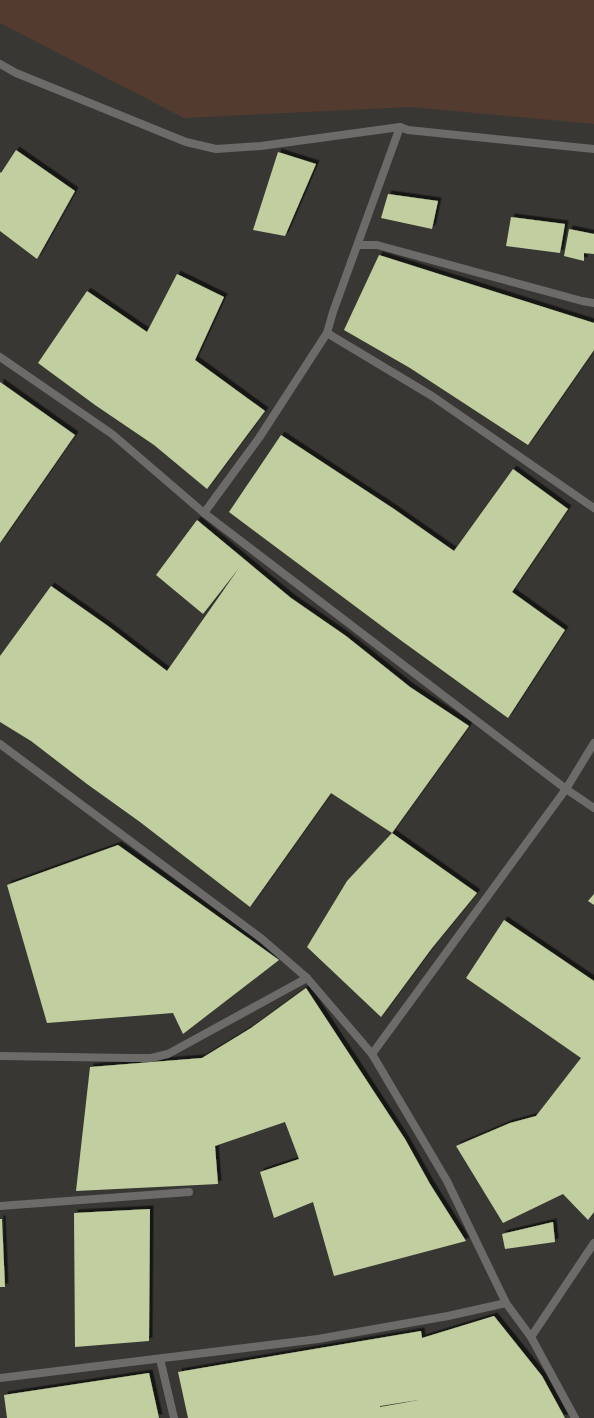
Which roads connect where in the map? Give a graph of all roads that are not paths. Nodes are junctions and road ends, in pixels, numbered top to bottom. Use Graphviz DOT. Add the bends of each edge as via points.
graph roads {
  1 [pos="0,64"];
  2 [pos="400,127"];
  3 [pos="594,150"];
  4 [pos="358,245"];
  5 [pos="594,303"];
  6 [pos="327,333"];
  7 [pos="0,357"];
  8 [pos="594,508"];
  9 [pos="204,513"];
  10 [pos="0,744"];
  11 [pos="594,744"];
  12 [pos="566,789"];
  13 [pos="594,808"];
  14 [pos="307,978"];
  15 [pos="372,1054"];
  16 [pos="0,1056"];
  17 [pos="189,1192"];
  18 [pos="0,1206"];
  19 [pos="594,1243"];
  20 [pos="506,1303"];
  21 [pos="531,1337"];
  22 [pos="160,1359"];
  23 [pos="0,1378"];
  24 [pos="174,1418"];
  25 [pos="574,1418"];
  1 -- 2 [label="street" via="186,142 216,149 261,146"];
  2 -- 3 [label="street" via="408,130"];
  2 -- 4 [label="street"];
  4 -- 5 [label="street" via="377,245"];
  4 -- 6 [label="street"];
  6 -- 8 [label="street" via="432,396"];
  6 -- 9 [label="street" via="259,438"];
  7 -- 9 [label="street" via="112,434"];
  9 -- 12 [label="street"];
  10 -- 14 [label="street" via="262,940"];
  11 -- 12 [label="street"];
  12 -- 13 [label="street"];
  12 -- 15 [label="street"];
  14 -- 15 [label="street"];
  14 -- 16 [label="street" via="168,1054 151,1058"];
  15 -- 20 [label="street" via="448,1181"];
  17 -- 18 [label="street"];
  19 -- 21 [label="street"];
  20 -- 21 [label="street"];
  20 -- 22 [label="street" via="318,1339"];
  21 -- 25 [label="street"];
  22 -- 23 [label="street"];
  22 -- 24 [label="street"];
}
